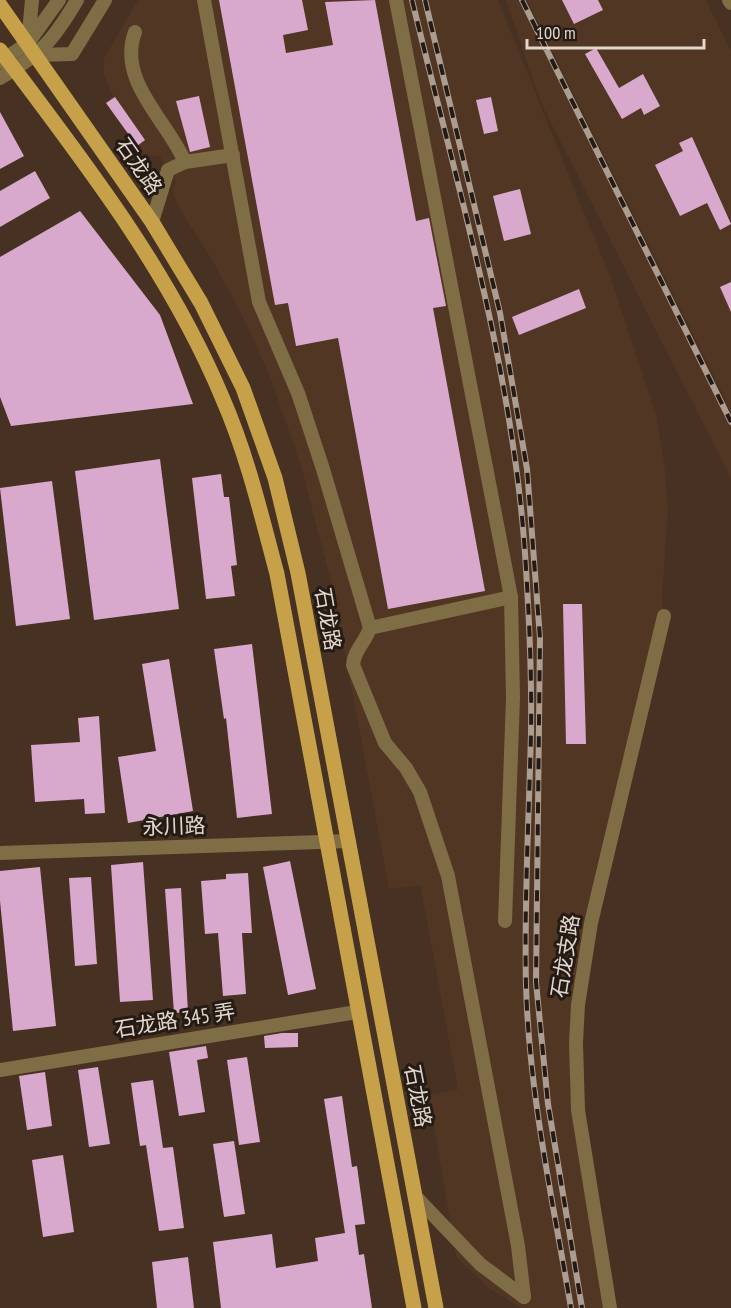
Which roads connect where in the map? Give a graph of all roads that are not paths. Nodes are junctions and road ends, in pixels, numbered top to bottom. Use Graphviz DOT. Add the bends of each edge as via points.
graph roads {
  1 [pos="32,0"];
  2 [pos="59,0"];
  3 [pos="77,0"];
  4 [pos="105,0"];
  5 [pos="204,0"];
  6 [pos="396,0"];
  7 [pos="0,5"];
  8 [pos="135,32"];
  9 [pos="32,49"];
  10 [pos="5,60"];
  11 [pos="0,78"];
  12 [pos="233,155"];
  13 [pos="185,162"];
  14 [pos="152,222"];
  15 [pos="511,597"];
  16 [pos="664,616"];
  17 [pos="370,628"];
  18 [pos="327,841"];
  19 [pos="349,841"];
  20 [pos="0,853"];
  21 [pos="505,921"];
  22 [pos="357,1011"];
  23 [pos="0,1070"];
  24 [pos="416,1197"];
  25 [pos="414,1308"];
  26 [pos="436,1308"];
  27 [pos="610,1308"];
  1 -- 9 [label="street"];
  2 -- 9 [label="street"];
  3 -- 9 [label="street" via="58,33"];
  4 -- 9 [label="street" via="72,54"];
  5 -- 12 [label="street"];
  6 -- 15 [label="street"];
  7 -- 9 [label="main road, 石龙路"];
  8 -- 13 [label="street" via="130,46 137,86 176,140"];
  9 -- 10 [label="street"];
  9 -- 14 [label="main road, 石龙路"];
  10 -- 11 [label="street"];
  10 -- 18 [label="main road, 石龙路" via="134,235 181,312 223,397 254,484 277,574"];
  12 -- 13 [label="street"];
  12 -- 17 [label="street" via="260,302 305,415"];
  13 -- 14 [label="street" via="168,170"];
  14 -- 19 [label="main road, 石龙路" via="201,303 243,388 275,478 298,573"];
  15 -- 17 [label="street"];
  15 -- 21 [label="street" via="513,698"];
  16 -- 27 [label="street, 石龙支路" via="591,923 578,1005 579,1110"];
  17 -- 24 [label="street" via="353,665 385,743 420,792 448,876 518,1246 524,1298 480,1264"];
  18 -- 19 [label="street, 永川路"];
  18 -- 20 [label="street, 永川路"];
  18 -- 22 [label="main road, 石龙路"];
  19 -- 24 [label="main road, 石龙路"];
  22 -- 23 [label="street, 石龙路 345 弄"];
  22 -- 25 [label="main road, 石龙路"];
  24 -- 26 [label="main road, 石龙路"];
}
